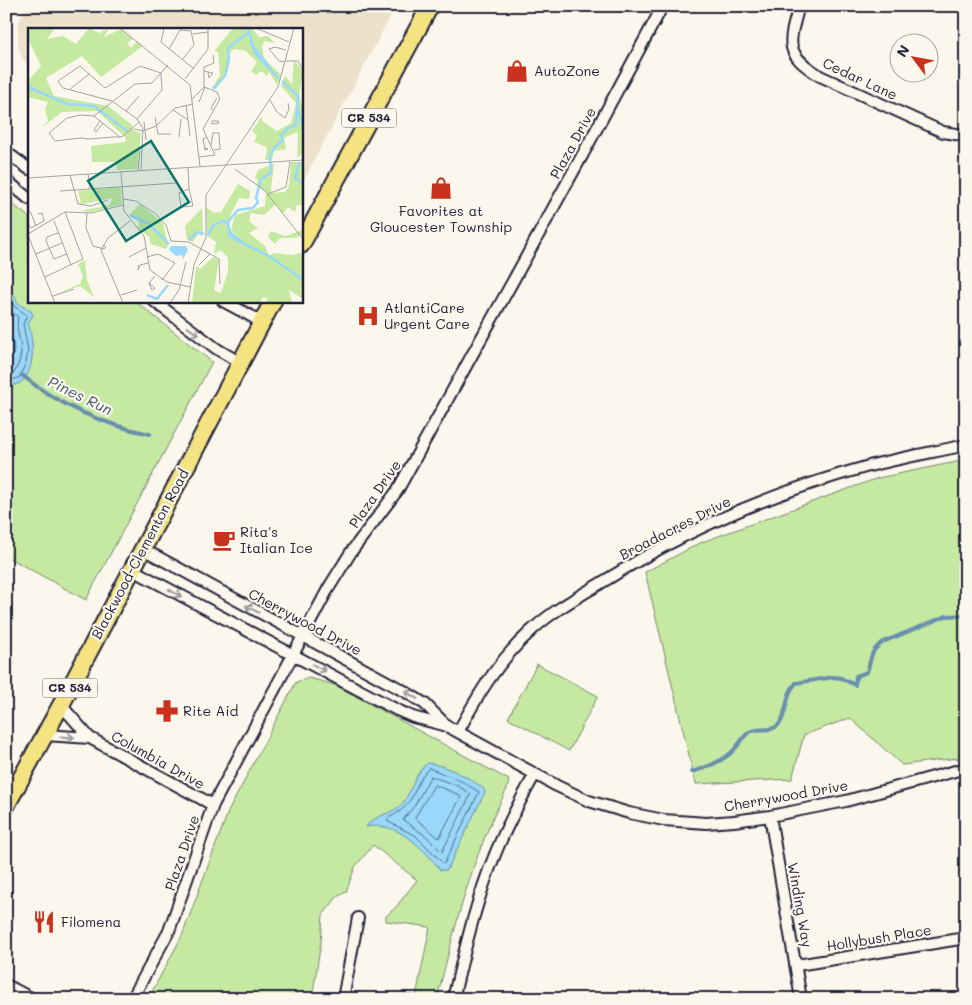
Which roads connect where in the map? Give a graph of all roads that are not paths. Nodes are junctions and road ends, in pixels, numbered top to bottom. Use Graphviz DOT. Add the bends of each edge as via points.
graph roads {
  1 [pos="430,6"];
  2 [pos="799,6"];
  3 [pos="659,14"];
  4 [pos="966,133"];
  5 [pos="6,152"];
  6 [pos="28,168"];
  7 [pos="6,180"];
  8 [pos="28,198"];
  9 [pos="302,243"];
  10 [pos="155,302"];
  11 [pos="225,302"];
  12 [pos="272,302"];
  13 [pos="262,322"];
  14 [pos="241,363"];
  15 [pos="966,445"];
  16 [pos="143,549"];
  17 [pos="132,570"];
  18 [pos="304,636"];
  19 [pos="294,654"];
  20 [pos="61,705"];
  21 [pos="447,726"];
  22 [pos="458,732"];
  23 [pos="45,735"];
  24 [pos="90,738"];
  25 [pos="966,768"];
  26 [pos="535,774"];
  27 [pos="6,806"];
  28 [pos="213,806"];
  29 [pos="770,816"];
  30 [pos="358,918"];
  31 [pos="966,938"];
  32 [pos="796,965"];
  33 [pos="6,985"];
  34 [pos="33,999"];
  35 [pos="132,999"];
  36 [pos="343,999"];
  37 [pos="453,999"];
  38 [pos="801,999"];
  1 -- 9 [label="main road, CR 534"];
  2 -- 4 [label="street, Cedar Lane" via="790,36 794,54 803,66 943,132"];
  3 -- 18 [label="street, Plaza Drive" via="413,463 397,491 351,552"];
  5 -- 6 [label="street"];
  7 -- 8 [label="street"];
  10 -- 14 [label="street, one-way" via="217,349"];
  11 -- 13 [label="street"];
  12 -- 13 [label="main road, Blackwood-Clementon Road / CR 534"];
  13 -- 14 [label="main road, Blackwood-Clementon Road / CR 534"];
  14 -- 16 [label="main road, Blackwood-Clementon Road / CR 534"];
  15 -- 22 [label="street, Broadacres Drive" via="867,466 808,485 738,511 668,544 574,599 531,630 490,676"];
  16 -- 17 [label="main road, Blackwood-Clementon Road / CR 534"];
  18 -- 16 [label="street, Cherrywood Drive, one-way"];
  17 -- 19 [label="street, Cherrywood Drive, one-way"];
  17 -- 20 [label="main road, Blackwood-Clementon Road / CR 534"];
  18 -- 19 [label="street, Plaza Drive"];
  21 -- 18 [label="street, Cherrywood Drive, one-way" via="414,696"];
  19 -- 21 [label="street, Cherrywood Drive, one-way" via="397,710"];
  19 -- 28 [label="street, Plaza Drive"];
  20 -- 23 [label="main road, Blackwood-Clementon Road / CR 534"];
  20 -- 24 [label="street, Columbia Drive"];
  21 -- 22 [label="street, Cherrywood Drive"];
  22 -- 26 [label="street, Cherrywood Drive"];
  23 -- 24 [label="street, Columbia Drive, one-way"];
  23 -- 27 [label="main road, Blackwood-Clementon Road / CR 534"];
  24 -- 28 [label="street, Columbia Drive"];
  25 -- 29 [label="street, Cherrywood Drive" via="846,801"];
  26 -- 29 [label="street, Cherrywood Drive" via="602,806 664,820 719,822"];
  26 -- 37 [label="street" via="488,872"];
  28 -- 35 [label="street, Plaza Drive" via="169,931"];
  29 -- 32 [label="street, Winding Way"];
  30 -- 36 [label="street"];
  31 -- 32 [label="street, Hollybush Place"];
  32 -- 38 [label="street, Winding Way"];
  33 -- 34 [label="street"];
}
